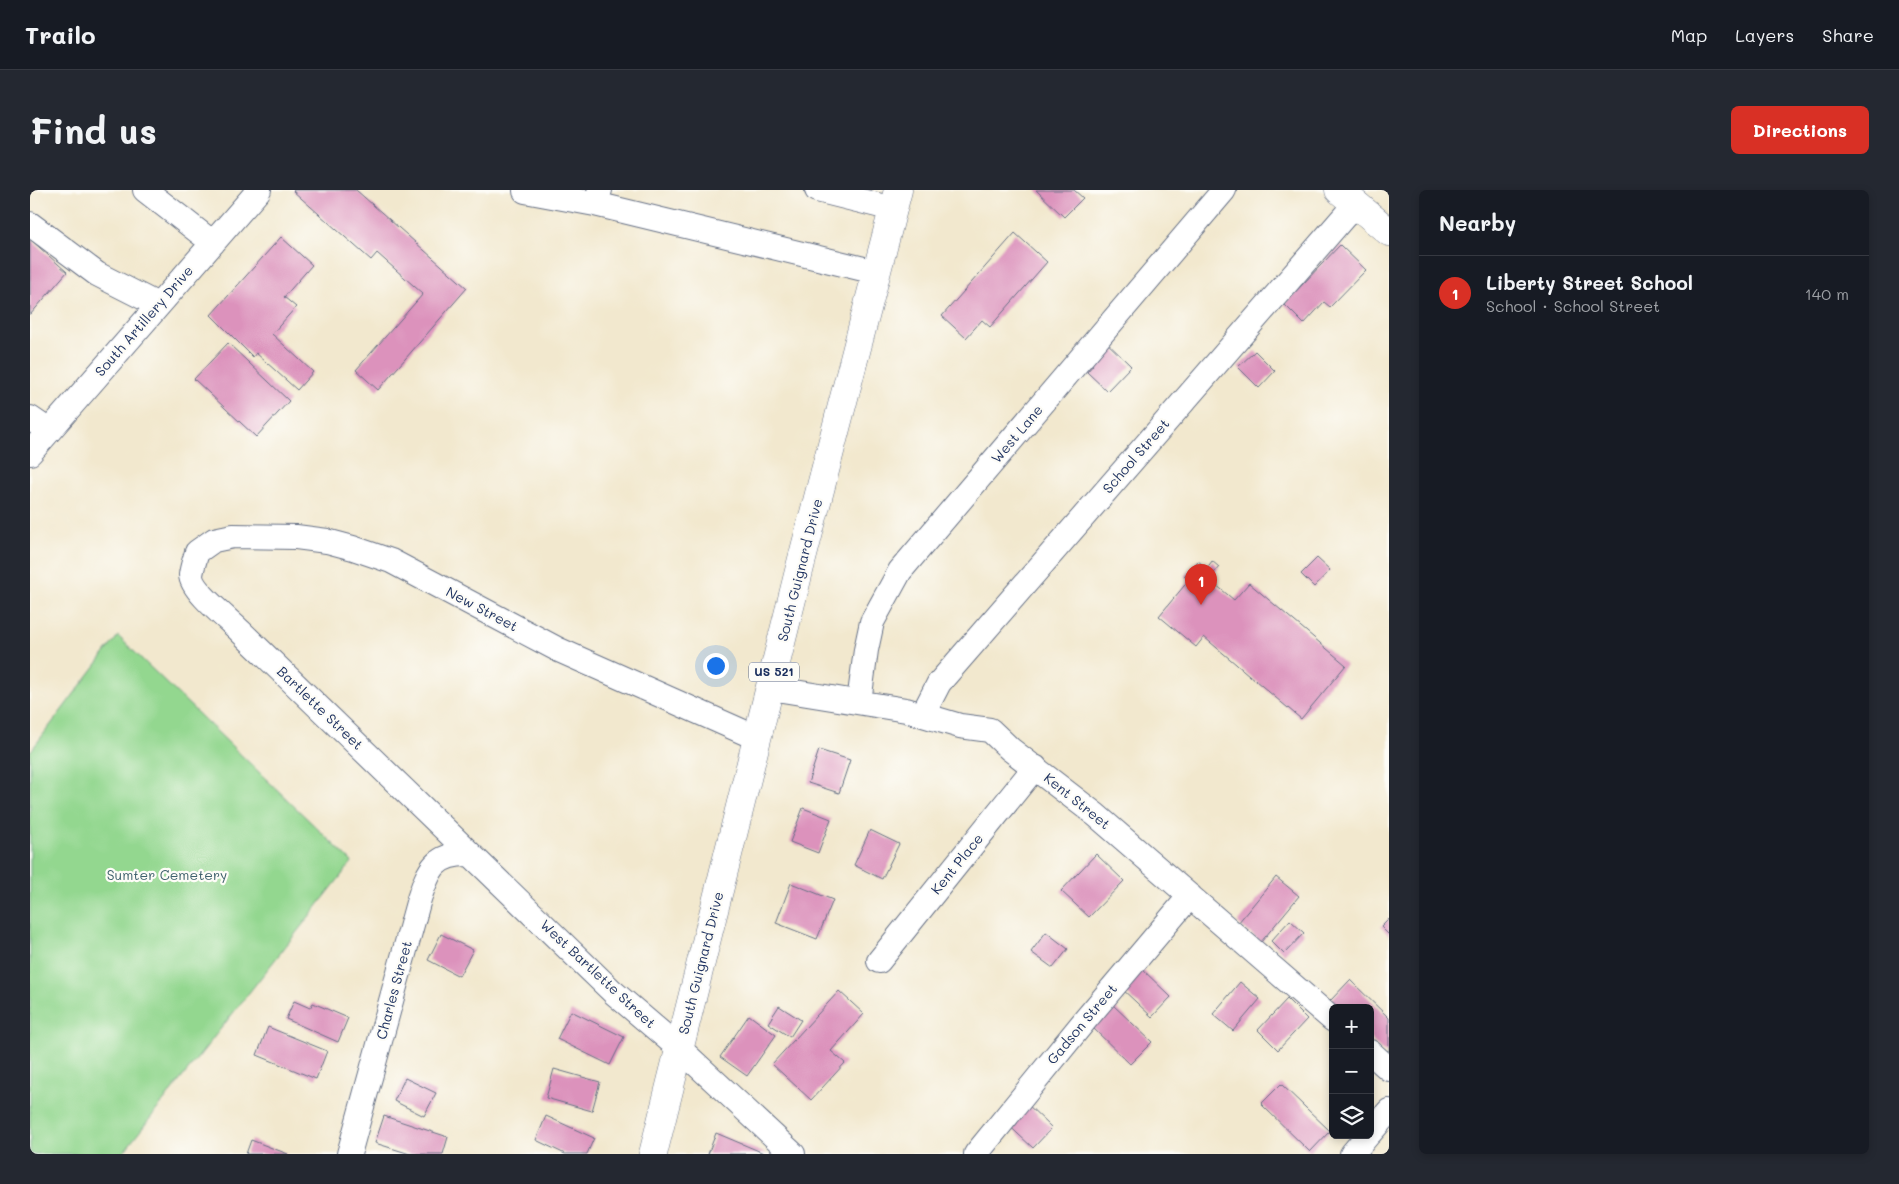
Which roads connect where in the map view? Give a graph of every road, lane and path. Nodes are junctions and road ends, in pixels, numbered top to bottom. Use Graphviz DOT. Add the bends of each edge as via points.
graph roads {
  1 [pos="145,190"];
  2 [pos="259,190"];
  3 [pos="817,190"];
  4 [pos="1224,190"];
  5 [pos="525,191"];
  6 [pos="598,197"];
  7 [pos="1348,197"];
  8 [pos="895,200"];
  9 [pos="30,224"];
  10 [pos="1389,232"];
  11 [pos="213,243"];
  12 [pos="876,272"];
  13 [pos="158,306"];
  14 [pos="40,424"];
  15 [pos="30,452"];
  16 [pos="197,552"];
  17 [pos="770,688"];
  18 [pos="859,702"];
  19 [pos="923,714"];
  20 [pos="757,738"];
  21 [pos="1035,767"];
  22 [pos="470,854"];
  23 [pos="1190,896"];
  24 [pos="879,961"];
  25 [pos="1329,1017"];
  26 [pos="680,1049"];
  27 [pos="1374,1056"];
  28 [pos="1389,1069"];
  29 [pos="1389,1111"];
  30 [pos="1374,1128"];
  31 [pos="1365,1139"];
  32 [pos="349,1154"];
  33 [pos="653,1154"];
  34 [pos="793,1154"];
  35 [pos="976,1154"];
  36 [pos="1352,1154"];
  1 -- 11 [label="street"];
  2 -- 11 [label="street, South Artillery Drive"];
  3 -- 8 [label="street"];
  4 -- 18 [label="street, West Lane" via="900,571 872,622"];
  5 -- 6 [label="street"];
  6 -- 12 [label="street"];
  7 -- 10 [label="main road"];
  7 -- 19 [label="street, School Street" via="939,683"];
  8 -- 12 [label="main road, South Guignard Drive / US 521"];
  9 -- 13 [label="street" via="97,274"];
  11 -- 13 [label="street, South Artillery Drive"];
  12 -- 17 [label="main road, South Guignard Drive / US 521"];
  13 -- 14 [label="street, South Artillery Drive"];
  14 -- 15 [label="street, South Artillery Drive"];
  16 -- 20 [label="street, New Street" via="214,540 233,536 296,537 353,548 391,561 559,650"];
  16 -- 22 [label="street, Bartlette Street" via="191,576 210,603"];
  17 -- 18 [label="street, Kent Street"];
  17 -- 20 [label="main road, South Guignard Drive / US 521"];
  18 -- 19 [label="street, Kent Street"];
  19 -- 21 [label="street, Kent Street" via="960,726 990,730"];
  20 -- 26 [label="main road, South Guignard Drive / US 521"];
  21 -- 23 [label="street, Kent Street"];
  21 -- 24 [label="street, Kent Place"];
  22 -- 26 [label="street, West Bartlette Street" via="613,992"];
  22 -- 32 [label="street, Charles Street" via="445,857 428,873"];
  23 -- 25 [label="street, Kent Street"];
  23 -- 35 [label="street, Gadson Street"];
  26 -- 33 [label="main road, South Guignard Drive / US 521"];
  26 -- 34 [label="street, West Bartlette Street"];
  27 -- 28 [label="street"];
  29 -- 30 [label="street"];
  31 -- 36 [label="street"];
}
